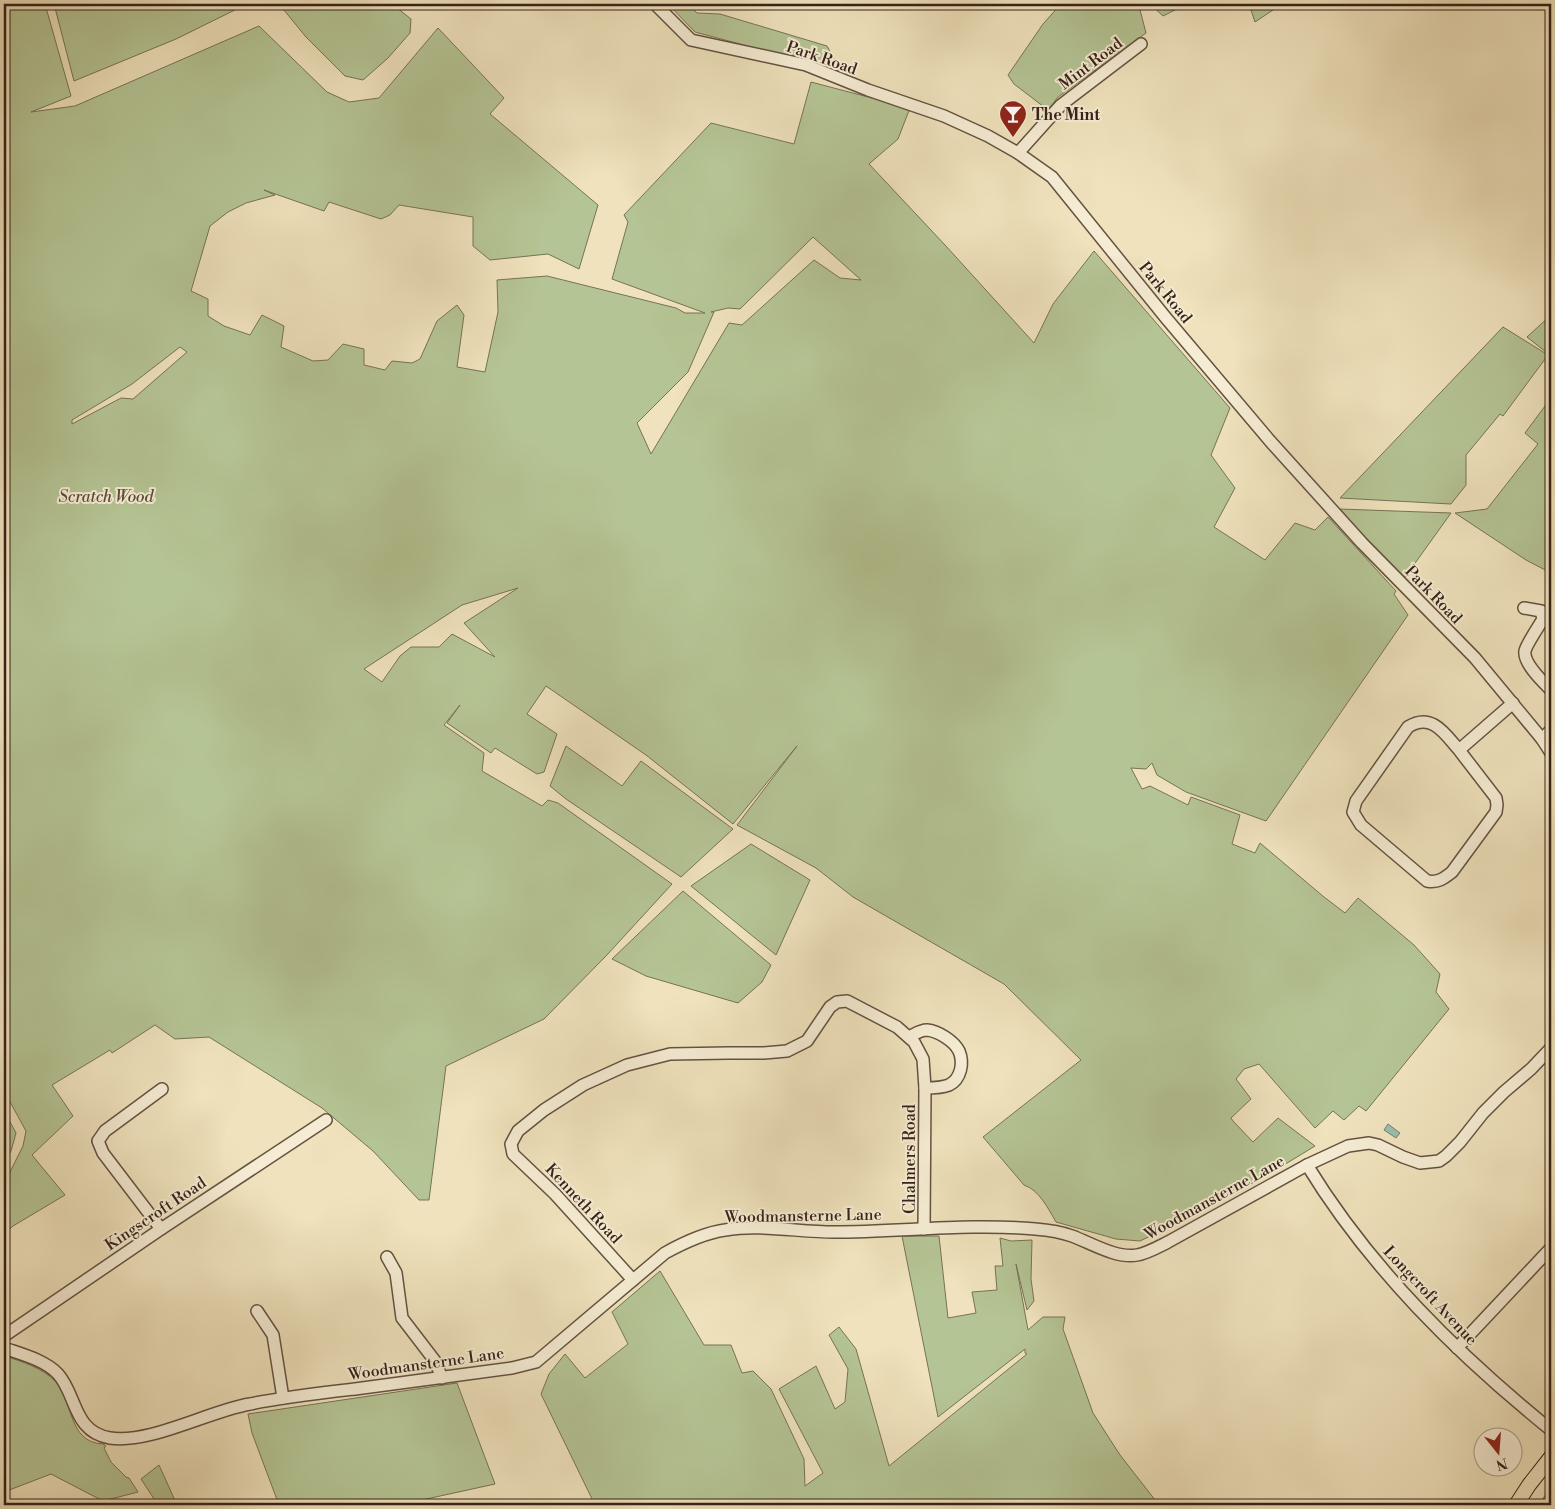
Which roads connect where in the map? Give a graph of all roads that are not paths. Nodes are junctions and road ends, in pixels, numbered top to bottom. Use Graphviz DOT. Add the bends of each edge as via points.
graph roads {
  1 [pos="656,4"];
  2 [pos="1142,44"];
  3 [pos="1018,153"];
  4 [pos="1524,608"];
  5 [pos="1551,690"];
  6 [pos="1513,703"];
  7 [pos="1551,730"];
  8 [pos="1542,739"];
  9 [pos="1459,750"];
  10 [pos="1551,753"];
  11 [pos="909,1037"];
  12 [pos="1551,1048"];
  13 [pos="925,1088"];
  14 [pos="162,1089"];
  15 [pos="326,1120"];
  16 [pos="512,1149"];
  17 [pos="1307,1165"];
  18 [pos="161,1229"];
  19 [pos="924,1229"];
  20 [pos="1551,1248"];
  21 [pos="387,1257"];
  22 [pos="633,1280"];
  23 [pos="257,1311"];
  24 [pos="4,1336"];
  25 [pos="4,1348"];
  26 [pos="1457,1348"];
  27 [pos="442,1378"];
  28 [pos="283,1398"];
  29 [pos="1551,1430"];
  30 [pos="1551,1457"];
  31 [pos="1516,1505"];
  1 -- 3 [label="street, Park Road" via="691,40 806,65 944,116"];
  2 -- 3 [label="street, Mint Road" via="1061,105"];
  3 -- 6 [label="street, Park Road" via="1052,177 1276,448 1362,543 1475,658"];
  4 -- 5 [label="street" via="1541,612 1543,616 1525,648 1525,654 1537,676"];
  6 -- 8 [label="street, Park Road"];
  6 -- 9 [label="street"];
  7 -- 8 [label="street"];
  8 -- 10 [label="street, Park Road"];
  9 -- 9 [label="street" via="1434,724 1414,722 1399,738 1356,801 1353,812 1361,825 1427,881 1436,882 1452,872 1496,812 1496,798"];
  11 -- 13 [label="street, Chalmers Road" via="923,1059"];
  11 -- 13 [label="street, Chalmers Road" via="920,1031 933,1031 944,1036 959,1051 960,1074 953,1082 947,1086"];
  11 -- 16 [label="street, Chalmers Road" via="872,1013 847,1001 837,1002 807,1041 787,1051 670,1054 626,1065 583,1085 544,1110 518,1131 511,1144"];
  12 -- 17 [label="street, Woodmansterne Lane" via="1482,1113 1460,1142 1439,1161 1420,1162 1369,1143 1348,1146"];
  13 -- 19 [label="street, Chalmers Road"];
  14 -- 18 [label="street" via="105,1131 98,1141 103,1153"];
  15 -- 18 [label="street, Kingscroft Road"];
  16 -- 22 [label="street, Kenneth Road" via="513,1154 555,1194"];
  17 -- 19 [label="street, Woodmansterne Lane" via="1168,1242 1136,1256 1120,1255 1070,1236 1035,1229"];
  17 -- 26 [label="street, Longcroft Avenue" via="1377,1263"];
  18 -- 24 [label="street, Kingscroft Road"];
  19 -- 22 [label="street, Woodmansterne Lane" via="834,1232 725,1230 665,1253"];
  20 -- 26 [label="street"];
  21 -- 27 [label="street" via="396,1273 402,1318 435,1360"];
  22 -- 27 [label="street, Woodmansterne Lane" via="536,1362"];
  23 -- 28 [label="street" via="273,1335"];
  25 -- 28 [label="street, Woodmansterne Lane" via="57,1372 80,1419 93,1431 110,1438 148,1435 247,1404"];
  26 -- 29 [label="street, Longcroft Avenue"];
  27 -- 28 [label="street, Woodmansterne Lane"];
  30 -- 31 [label="main road"];
}
